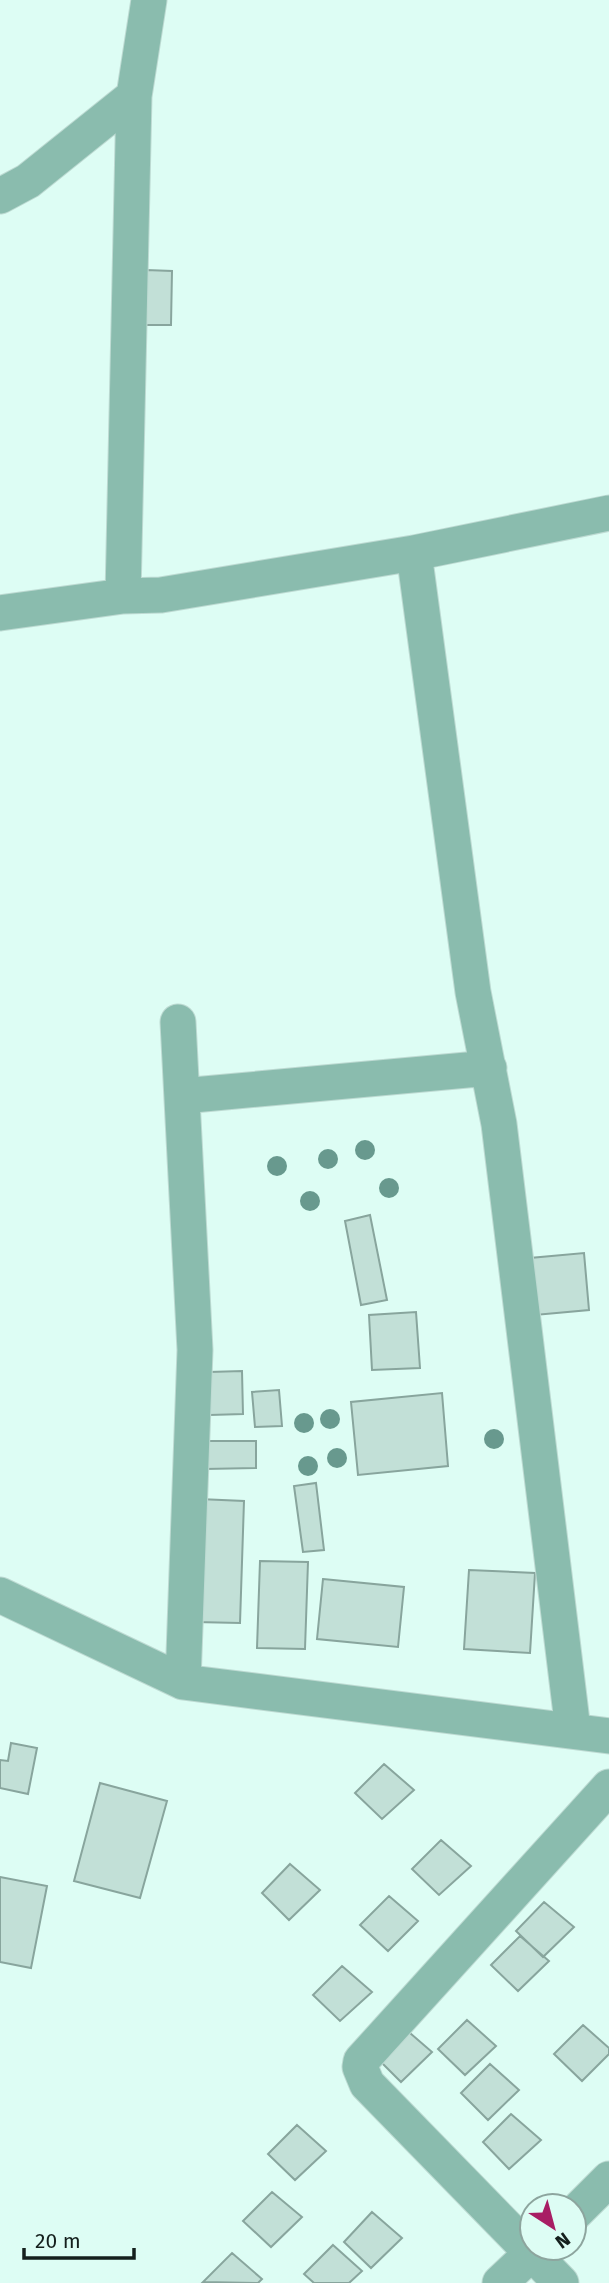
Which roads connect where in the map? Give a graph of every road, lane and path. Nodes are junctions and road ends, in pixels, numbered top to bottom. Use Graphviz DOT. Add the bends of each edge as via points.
graph roads {
  1 [pos="149,0"];
  2 [pos="134,96"];
  3 [pos="0,196"];
  4 [pos="609,513"];
  5 [pos="414,553"];
  6 [pos="123,596"];
  7 [pos="0,613"];
  8 [pos="178,1022"];
  9 [pos="489,1068"];
  10 [pos="182,1096"];
  11 [pos="0,1595"];
  12 [pos="183,1682"];
  13 [pos="573,1730"];
  14 [pos="609,1736"];
  15 [pos="609,1787"];
  16 [pos="609,2179"];
  17 [pos="588,2200"];
  18 [pos="518,2235"];
  19 [pos="522,2262"];
  20 [pos="543,2262"];
  21 [pos="500,2283"];
  22 [pos="561,2283"];
  1 -- 2 [label="street"];
  2 -- 3 [label="street" via="28,181"];
  2 -- 6 [label="street"];
  4 -- 5 [label="street"];
  5 -- 6 [label="street" via="160,595"];
  5 -- 9 [label="street" via="474,992"];
  6 -- 7 [label="street"];
  8 -- 10 [label="street"];
  9 -- 10 [label="street"];
  9 -- 13 [label="street"];
  10 -- 12 [label="street" via="195,1350"];
  11 -- 12 [label="street"];
  12 -- 13 [label="street"];
  13 -- 14 [label="street"];
  15 -- 18 [label="street" via="360,2067 367,2084"];
  16 -- 17 [label="street"];
  19 -- 21 [label="street"];
  20 -- 22 [label="street"];
}
